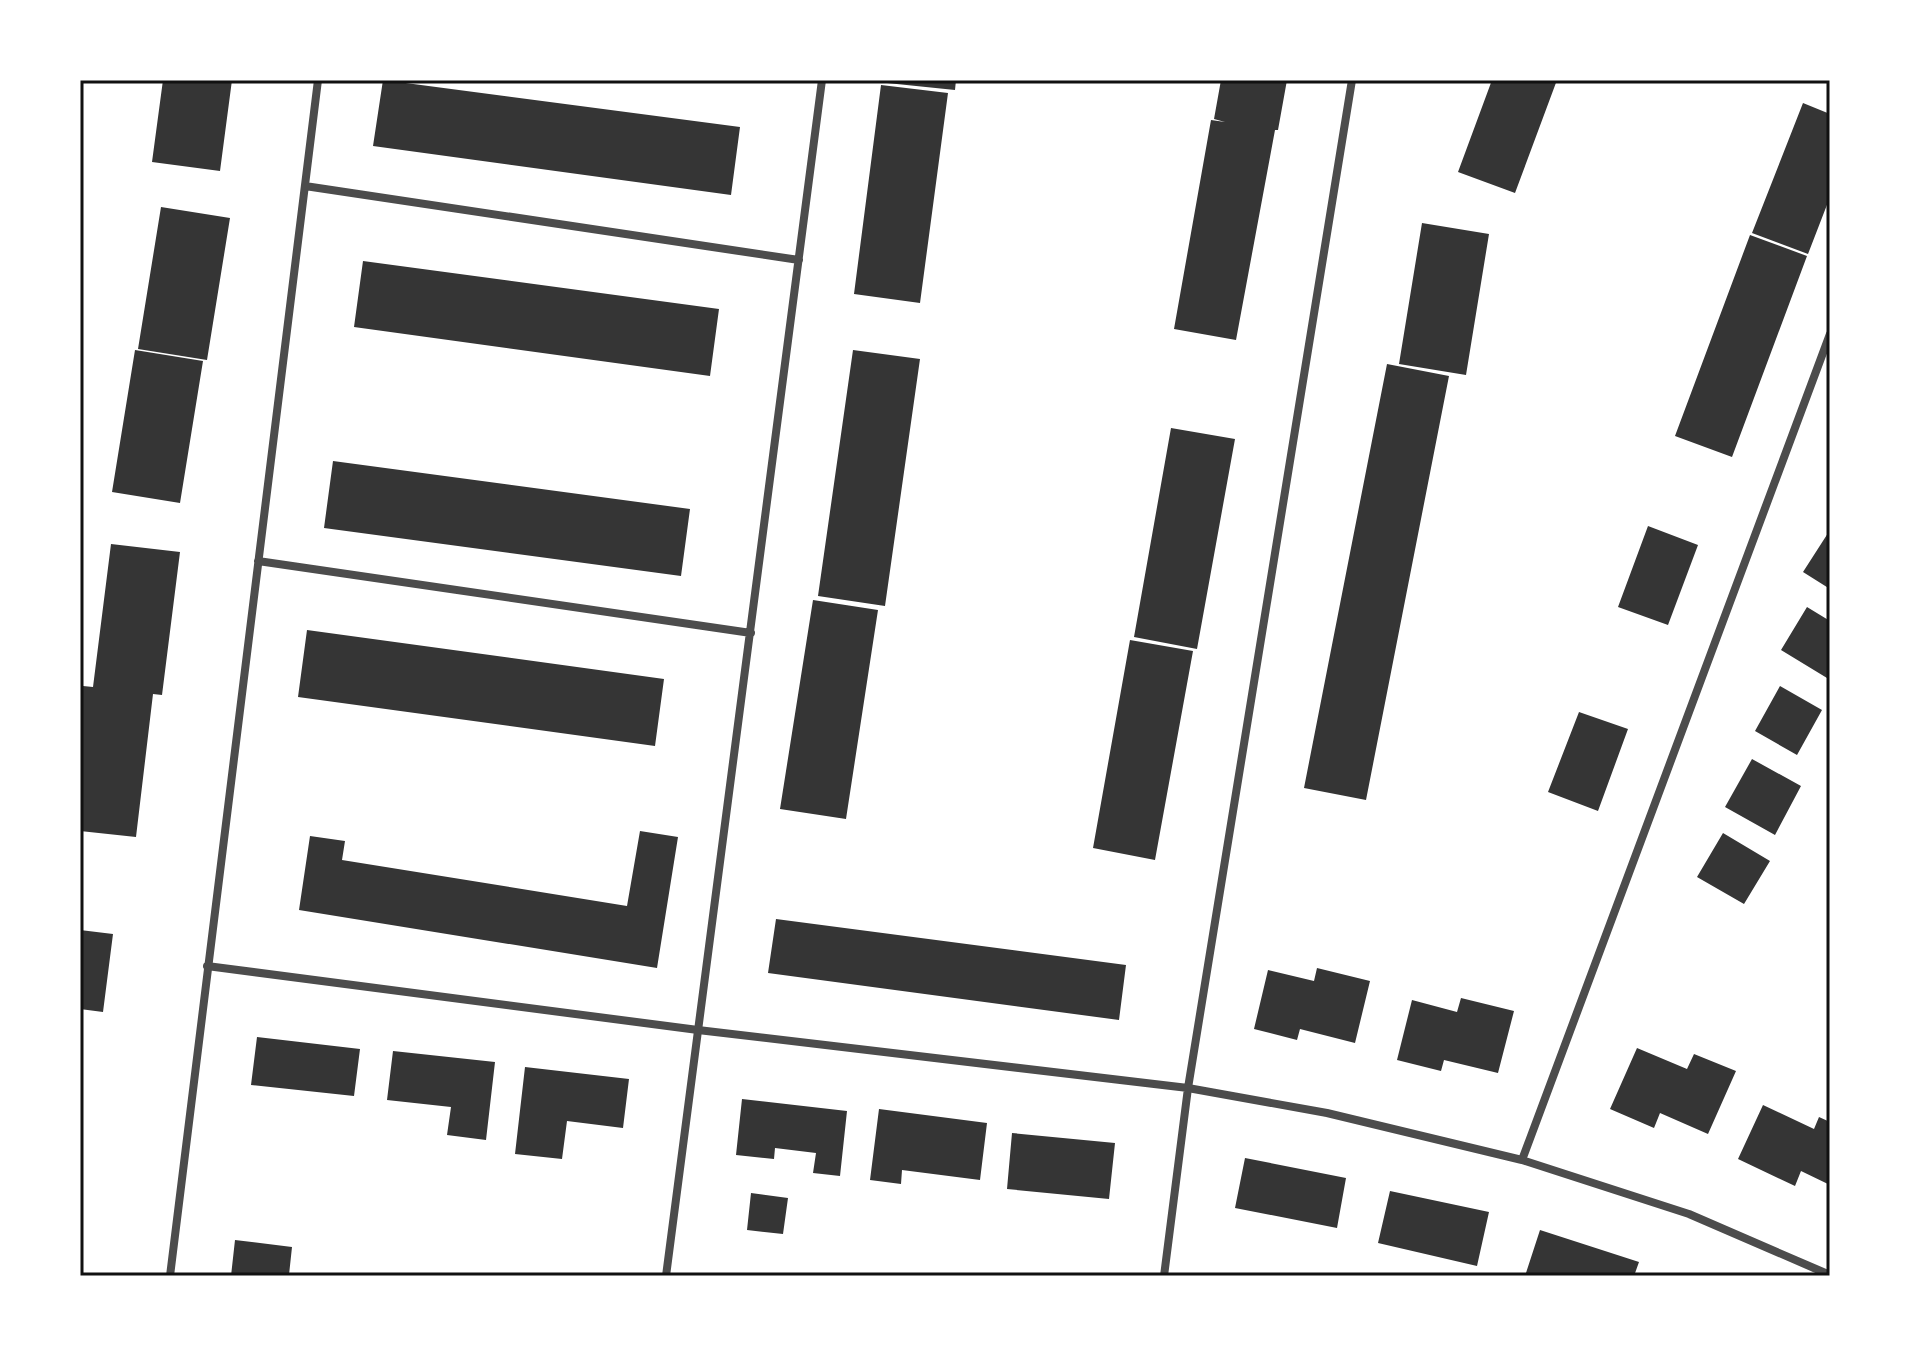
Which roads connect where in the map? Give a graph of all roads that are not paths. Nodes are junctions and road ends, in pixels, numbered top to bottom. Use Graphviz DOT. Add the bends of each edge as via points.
graph roads {
  1 [pos="318,80"];
  2 [pos="822,80"];
  3 [pos="1352,80"];
  4 [pos="305,186"];
  5 [pos="799,260"];
  6 [pos="1830,334"];
  7 [pos="258,561"];
  8 [pos="751,633"];
  9 [pos="207,966"];
  10 [pos="698,1030"];
  11 [pos="1188,1088"];
  12 [pos="1522,1160"];
  13 [pos="1830,1275"];
  14 [pos="170,1276"];
  15 [pos="666,1276"];
  16 [pos="1164,1276"];
  1 -- 4 [label="street"];
  2 -- 5 [label="street"];
  3 -- 11 [label="street"];
  4 -- 5 [label="street"];
  4 -- 7 [label="street"];
  5 -- 8 [label="street"];
  6 -- 12 [label="street"];
  7 -- 8 [label="street"];
  7 -- 9 [label="street"];
  8 -- 10 [label="street"];
  9 -- 10 [label="street"];
  9 -- 14 [label="street"];
  10 -- 11 [label="street"];
  10 -- 15 [label="street"];
  11 -- 12 [label="street" via="1327,1113"];
  11 -- 16 [label="street"];
  12 -- 13 [label="street" via="1689,1214"];
}
